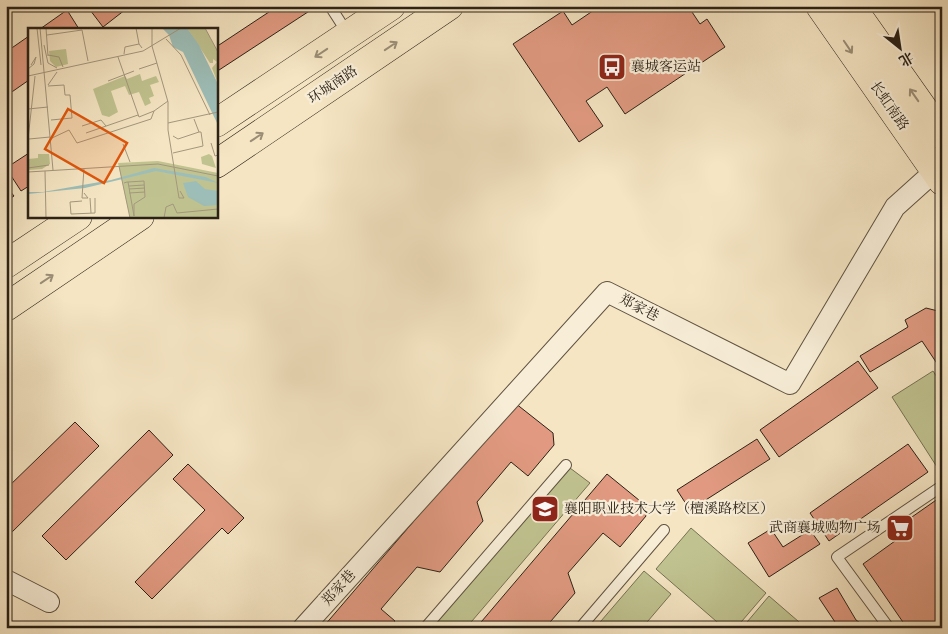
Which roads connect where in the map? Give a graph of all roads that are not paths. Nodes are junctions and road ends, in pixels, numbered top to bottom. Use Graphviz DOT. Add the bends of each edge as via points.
graph roads {
  1 [pos="330,6"];
  2 [pos="391,6"];
  3 [pos="450,6"];
  4 [pos="820,6"];
  5 [pos="852,6"];
  6 [pos="348,34"];
  7 [pos="218,122"];
  8 [pos="942,135"];
  9 [pos="218,163"];
  10 [pos="938,176"];
  11 [pos="75,218"];
  12 [pos="137,218"];
  13 [pos="6,264"];
  14 [pos="6,307"];
  15 [pos="566,465"];
  16 [pos="942,486"];
  17 [pos="664,530"];
  18 [pos="6,580"];
  19 [pos="48,602"];
  20 [pos="303,628"];
  21 [pos="425,628"];
  22 [pos="580,628"];
  23 [pos="888,628"];
  1 -- 6 [label="lane"];
  2 -- 6 [label="highway"];
  9 -- 3 [label="highway, 环城南路, one-way"];
  4 -- 10 [label="highway, 长虹南路, one-way"];
  8 -- 5 [label="highway, 长虹南路, one-way"];
  6 -- 7 [label="highway, one-way"];
  10 -- 20 [label="street, 郑家巷" via="895,207 790,384 607,292"];
  11 -- 13 [label="highway"];
  14 -- 12 [label="highway, one-way"];
  15 -- 21 [label="lane"];
  16 -- 23 [label="lane" via="837,557"];
  17 -- 22 [label="lane"];
  18 -- 19 [label="street"];
}
